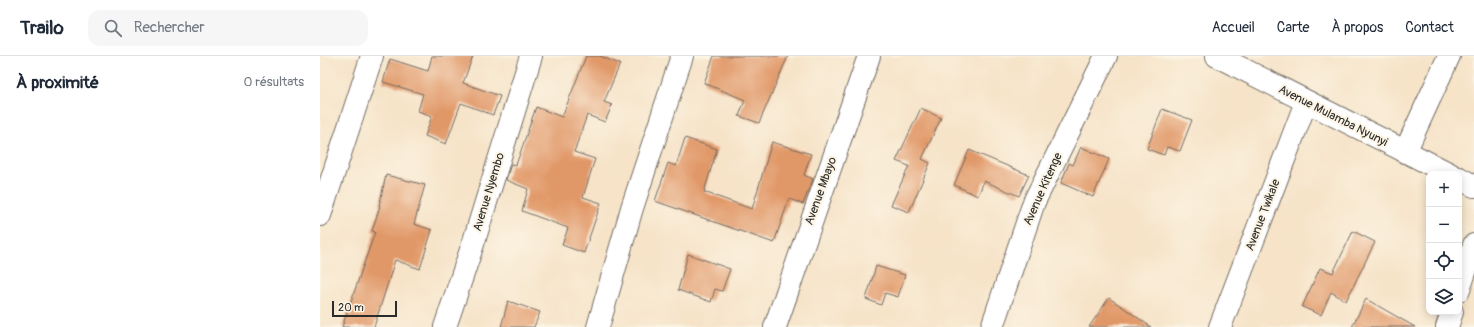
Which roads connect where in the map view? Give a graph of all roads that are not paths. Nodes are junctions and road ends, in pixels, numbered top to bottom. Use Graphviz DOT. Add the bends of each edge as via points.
graph roads {
  1 [pos="372,56"];
  2 [pos="531,56"];
  3 [pos="682,56"];
  4 [pos="869,56"];
  5 [pos="1106,56"];
  6 [pos="1217,56"];
  7 [pos="1449,56"];
  8 [pos="1306,102"];
  9 [pos="1405,152"];
  10 [pos="1444,171"];
  11 [pos="1462,180"];
  12 [pos="1474,186"];
  13 [pos="320,215"];
  14 [pos="1474,245"];
  15 [pos="1462,281"];
  16 [pos="1451,315"];
  17 [pos="445,327"];
  18 [pos="598,327"];
  19 [pos="775,327"];
  20 [pos="992,327"];
  21 [pos="1220,327"];
  22 [pos="1447,327"];
  1 -- 13 [label="street"];
  2 -- 17 [label="street, Avenue Nyembo"];
  3 -- 18 [label="street" via="632,208"];
  4 -- 19 [label="street, Avenue Mbayo"];
  5 -- 20 [label="street, Avenue Kitenge" via="1034,202"];
  6 -- 8 [label="street, Avenue Mulamba Nyunyi"];
  7 -- 9 [label="street"];
  8 -- 9 [label="street, Avenue Mulamba Nyunyi"];
  8 -- 21 [label="street, Avenue Twikale"];
  9 -- 10 [label="street, Avenue Mulamba Nyunyi"];
  11 -- 12 [label="street"];
  14 -- 15 [label="street"];
  16 -- 22 [label="street"];
}
